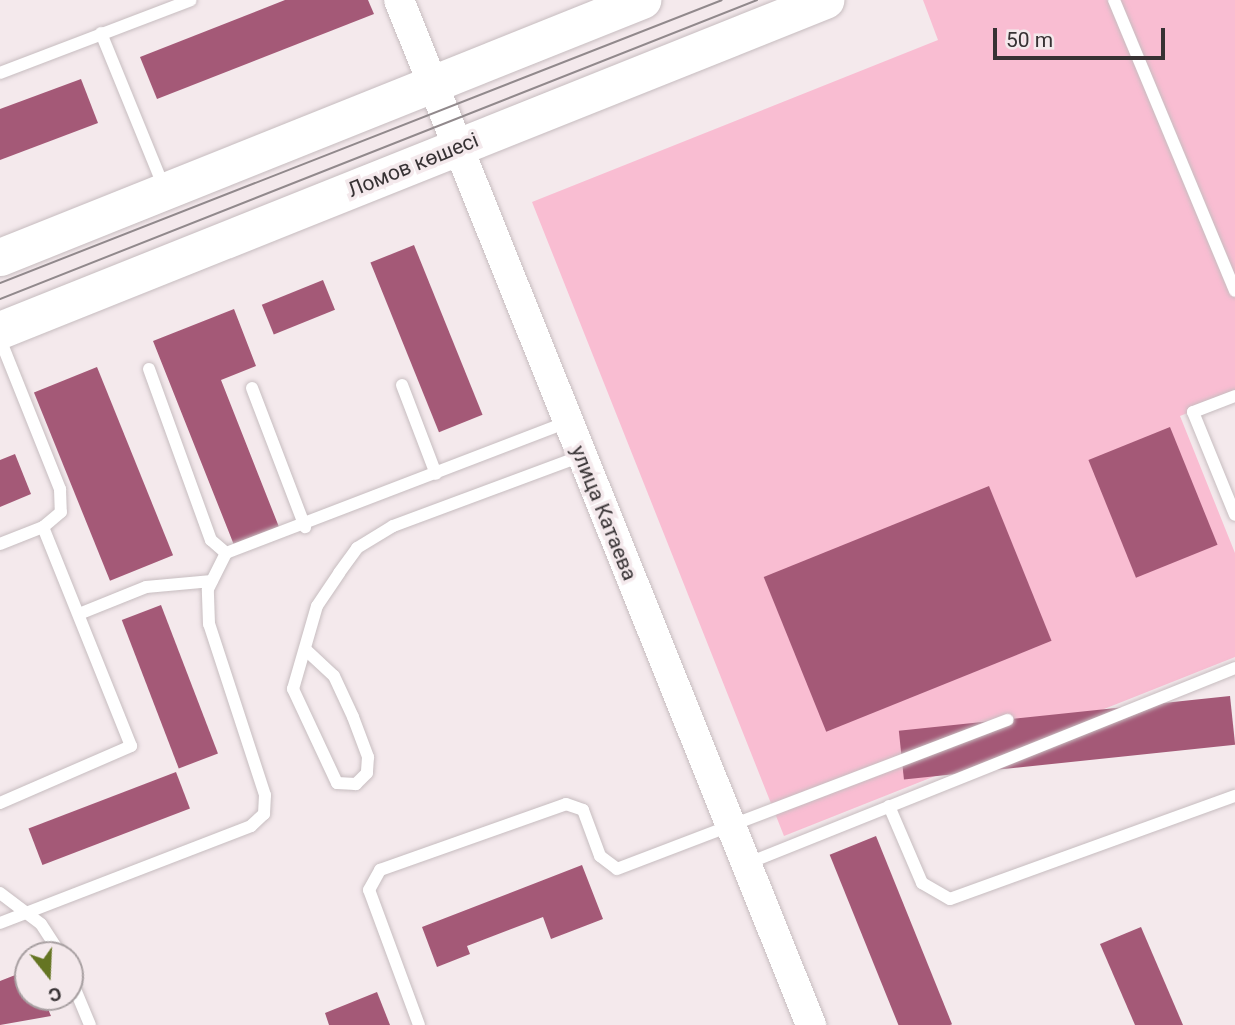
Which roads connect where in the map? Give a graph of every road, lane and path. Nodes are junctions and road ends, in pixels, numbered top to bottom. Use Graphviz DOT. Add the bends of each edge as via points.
graph roads {
  1 [pos="191,0"];
  2 [pos="399,0"];
  3 [pos="642,0"];
  4 [pos="825,0"];
  5 [pos="1114,0"];
  6 [pos="101,33"];
  7 [pos="0,74"];
  8 [pos="430,83"];
  9 [pos="457,148"];
  10 [pos="165,191"];
  11 [pos="0,257"];
  12 [pos="1235,291"];
  13 [pos="0,330"];
  14 [pos="0,339"];
  15 [pos="149,369"];
  16 [pos="402,386"];
  17 [pos="252,388"];
  18 [pos="1235,396"];
  19 [pos="568,422"];
  20 [pos="582,456"];
  21 [pos="436,474"];
  22 [pos="1235,515"];
  23 [pos="43,527"];
  24 [pos="305,527"];
  25 [pos="0,544"];
  26 [pos="226,553"];
  27 [pos="212,581"];
  28 [pos="79,614"];
  29 [pos="306,650"];
  30 [pos="1235,668"];
  31 [pos="1008,720"];
  32 [pos="1235,796"];
  33 [pos="0,803"];
  34 [pos="889,806"];
  35 [pos="730,825"];
  36 [pos="746,863"];
  37 [pos="0,893"];
  38 [pos="24,914"];
  39 [pos="0,923"];
  40 [pos="52,941"];
  41 [pos="419,1025"];
  42 [pos="811,1025"];
  1 -- 6 [label="lane"];
  2 -- 8 [label="street, улица Катаева"];
  3 -- 8 [label="main road"];
  4 -- 9 [label="main road, Ломов көшесі"];
  5 -- 12 [label="lane"];
  6 -- 7 [label="lane"];
  6 -- 10 [label="lane"];
  8 -- 9 [label="street, улица Катаева"];
  8 -- 10 [label="main road"];
  9 -- 13 [label="main road, Ломов көшесі"];
  9 -- 19 [label="street, улица Катаева"];
  10 -- 11 [label="main road"];
  14 -- 23 [label="lane" via="60,489 61,512"];
  15 -- 26 [label="lane" via="211,540"];
  16 -- 21 [label="lane"];
  17 -- 24 [label="lane"];
  18 -- 22 [label="lane" via="1194,412"];
  19 -- 20 [label="street, улица Катаева"];
  19 -- 21 [label="lane"];
  20 -- 29 [label="lane" via="393,526 357,548 317,606"];
  20 -- 35 [label="street, улица Катаева"];
  21 -- 24 [label="lane"];
  23 -- 25 [label="lane"];
  23 -- 28 [label="lane"];
  24 -- 26 [label="lane"];
  26 -- 27 [label="lane"];
  27 -- 28 [label="lane" via="146,587"];
  27 -- 38 [label="lane" via="209,624 265,795 264,814 251,826"];
  28 -- 33 [label="lane" via="131,746"];
  29 -- 29 [label="lane" via="293,690 337,783 356,784 367,773 368,757 334,676"];
  30 -- 34 [label="lane"];
  31 -- 35 [label="lane"];
  32 -- 34 [label="lane" via="950,899 922,883"];
  34 -- 36 [label="lane"];
  35 -- 36 [label="street, улица Катаева"];
  35 -- 41 [label="lane" via="617,869 600,856 583,810 566,804 380,870 369,890"];
  36 -- 42 [label="street, улица Катаева"];
  37 -- 38 [label="lane"];
  38 -- 39 [label="lane"];
  38 -- 40 [label="lane" via="41,924"];
}
